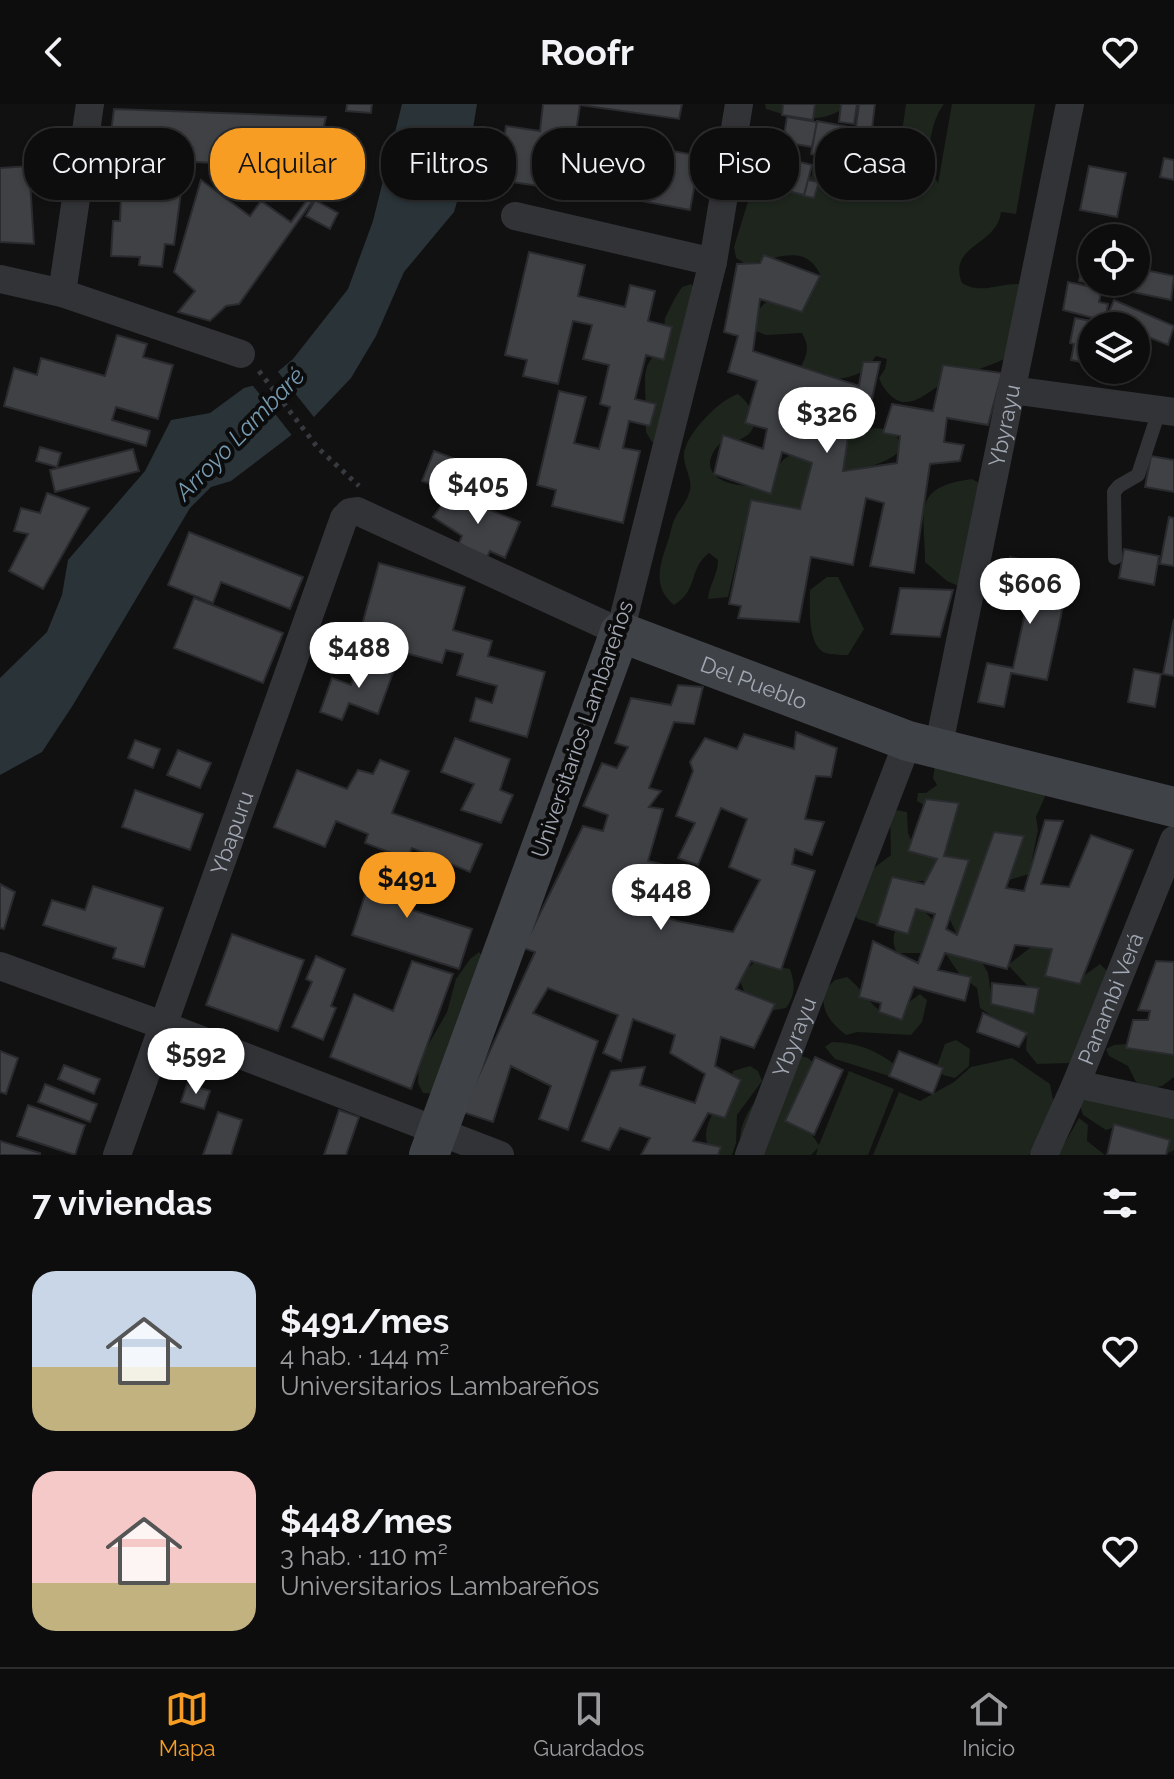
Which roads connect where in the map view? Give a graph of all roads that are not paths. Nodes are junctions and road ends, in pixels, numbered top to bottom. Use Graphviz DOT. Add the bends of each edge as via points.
graph roads {
  1 [pos="90,104"];
  2 [pos="739,104"];
  3 [pos="1070,104"];
  4 [pos="515,216"];
  5 [pos="713,262"];
  6 [pos="0,279"];
  7 [pos="62,293"];
  8 [pos="248,359"];
  9 [pos="1012,390"];
  10 [pos="1166,412"];
  11 [pos="354,511"];
  12 [pos="1115,558"];
  13 [pos="620,632"];
  14 [pos="923,745"];
  15 [pos="1174,807"];
  16 [pos="1174,840"];
  17 [pos="0,966"];
  18 [pos="165,1026"];
  19 [pos="1076,1084"];
  20 [pos="1174,1105"];
  21 [pos="434,1142"];
  22 [pos="117,1155"];
  23 [pos="500,1155"];
  24 [pos="749,1155"];
  25 [pos="1044,1155"];
  1 -- 7 [label="street"];
  2 -- 5 [label="street, Universitarios Lambareños"];
  3 -- 9 [label="street, Ybyrayu"];
  4 -- 5 [label="street"];
  5 -- 13 [label="street, Universitarios Lambareños"];
  6 -- 7 [label="street"];
  7 -- 8 [label="street"];
  9 -- 10 [label="street"];
  9 -- 14 [label="street, Ybyrayu"];
  10 -- 12 [label="lane" via="1138,475 1114,492"];
  11 -- 13 [label="street, Del Pueblo"];
  11 -- 18 [label="street, Ybapuru" via="344,518"];
  13 -- 14 [label="street, Del Pueblo"];
  13 -- 21 [label="street, Universitarios Lambareños"];
  14 -- 15 [label="street, Del Pueblo"];
  14 -- 24 [label="street, Ybyrayu"];
  16 -- 19 [label="street, Panambi Verá"];
  17 -- 18 [label="street"];
  18 -- 21 [label="street"];
  18 -- 22 [label="street, Ybapuru"];
  19 -- 20 [label="street"];
  19 -- 25 [label="street, Panambi Verá"];
  21 -- 23 [label="street"];
}
